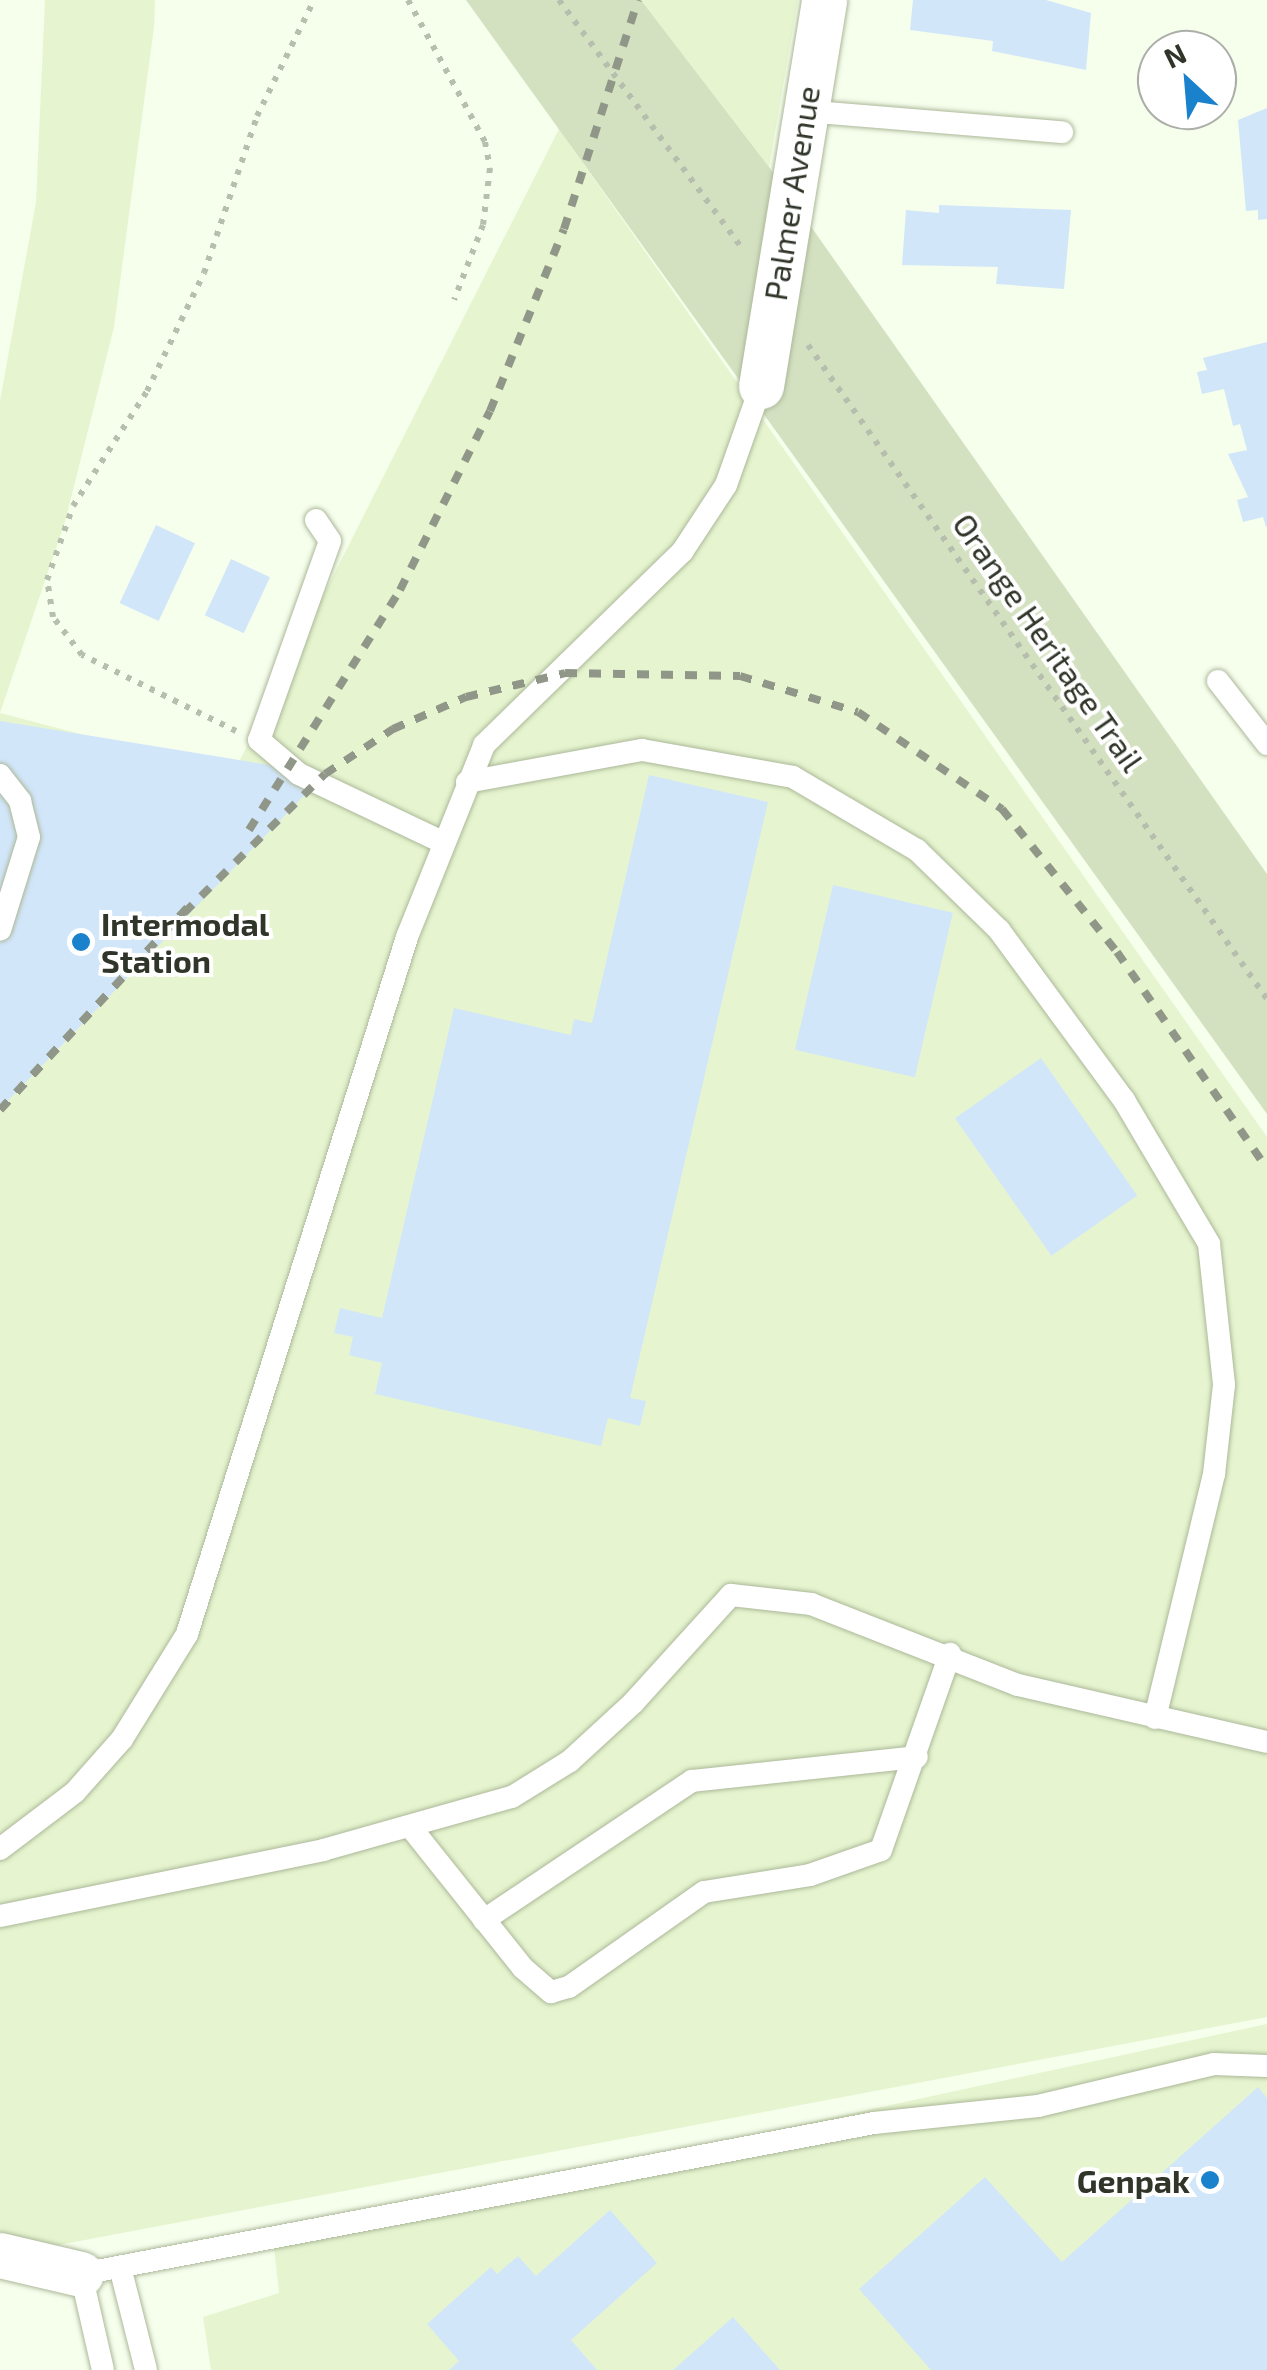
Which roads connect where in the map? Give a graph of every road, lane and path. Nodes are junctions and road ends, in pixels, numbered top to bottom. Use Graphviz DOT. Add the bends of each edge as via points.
graph roads {
  1 [pos="314,0"];
  2 [pos="408,0"];
  3 [pos="559,0"];
  4 [pos="824,0"];
  5 [pos="804,111"];
  6 [pos="1062,132"];
  7 [pos="752,264"];
  8 [pos="454,300"];
  9 [pos="798,330"];
  10 [pos="761,386"];
  11 [pos="316,520"];
  12 [pos="1218,682"];
  13 [pos="258,740"];
  14 [pos="1267,744"];
  15 [pos="0,775"];
  16 [pos="467,782"];
  17 [pos="442,842"];
  18 [pos="0,930"];
  19 [pos="1267,999"];
  20 [pos="950,1654"];
  21 [pos="1154,1718"];
  22 [pos="1267,1742"];
  23 [pos="917,1757"];
  24 [pos="412,1829"];
  25 [pos="0,1849"];
  26 [pos="0,1916"];
  27 [pos="484,1920"];
  28 [pos="1267,2066"];
  29 [pos="0,2256"];
  30 [pos="101,2271"];
  31 [pos="103,2370"];
  32 [pos="146,2370"];
  1 -- 13 [label="path" via="257,116 204,273 146,391 73,506 47,580 53,617 82,655"];
  2 -- 8 [label="path" via="486,142 490,168 483,225"];
  3 -- 7 [label="path"];
  4 -- 5 [label="street, Palmer Avenue"];
  5 -- 6 [label="lane"];
  5 -- 10 [label="street, Palmer Avenue"];
  9 -- 19 [label="path, Orange Heritage Trail"];
  10 -- 16 [label="lane" via="726,485 682,552 521,702"];
  11 -- 13 [label="lane" via="330,542"];
  12 -- 14 [label="lane"];
  13 -- 17 [label="lane" via="300,774"];
  15 -- 18 [label="lane" via="20,801 29,838"];
  16 -- 17 [label="lane"];
  16 -- 21 [label="lane" via="642,750 717,756 793,777 859,811 966,890 1112,1084 1209,1244 1222,1314 1214,1474"];
  17 -- 25 [label="lane" via="187,1634 122,1740 75,1792"];
  20 -- 21 [label="lane" via="1018,1685"];
  20 -- 23 [label="lane"];
  20 -- 24 [label="lane" via="810,1604 732,1595 570,1761 512,1797"];
  21 -- 22 [label="lane"];
  23 -- 27 [label="lane" via="692,1781"];
  23 -- 27 [label="lane" via="881,1850 810,1876 704,1892 569,1987 551,1992"];
  24 -- 26 [label="lane"];
  24 -- 27 [label="lane"];
  28 -- 30 [label="lane" via="1214,2064 1038,2106 874,2123"];
  29 -- 30 [label="street"];
  30 -- 31 [label="lane"];
  30 -- 32 [label="lane"];
}
